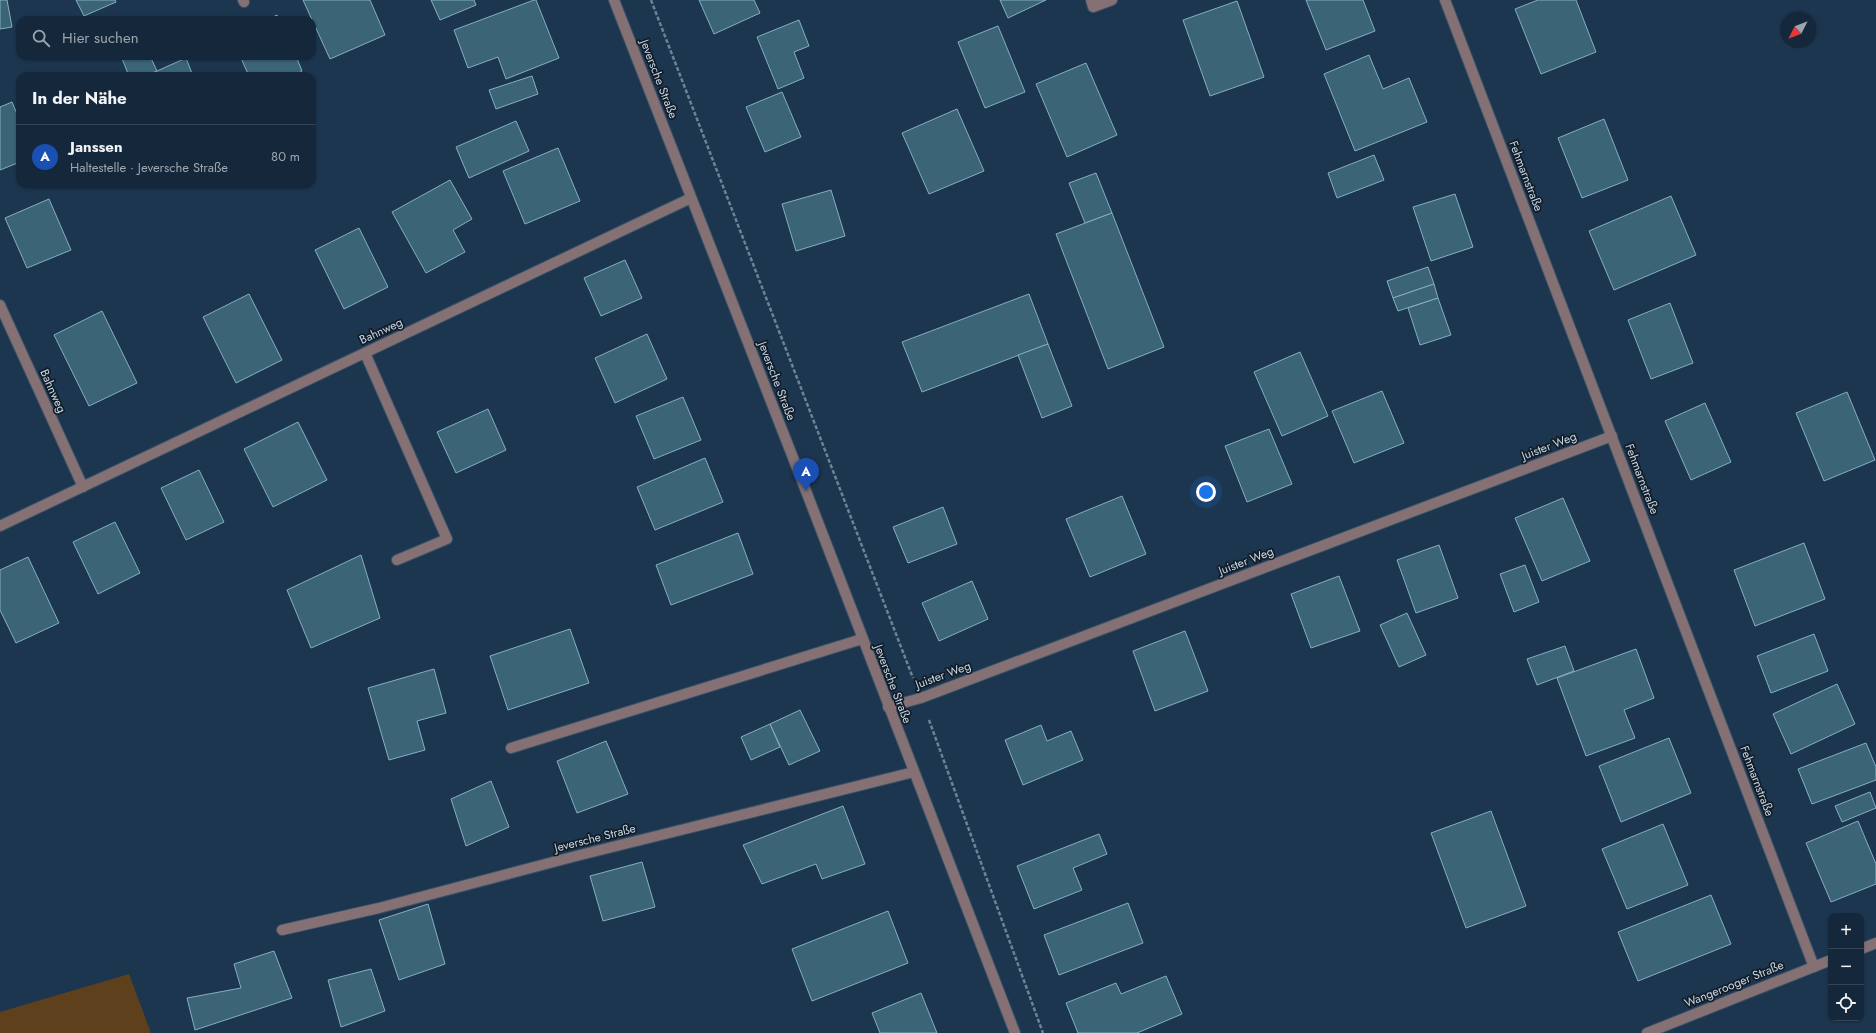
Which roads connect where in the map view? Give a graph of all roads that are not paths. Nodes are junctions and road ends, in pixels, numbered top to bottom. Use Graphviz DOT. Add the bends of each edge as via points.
graph roads {
  1 [pos="614,0"];
  2 [pos="1091,0"];
  3 [pos="1112,0"];
  4 [pos="1445,0"];
  5 [pos="691,198"];
  6 [pos="0,305"];
  7 [pos="365,353"];
  8 [pos="1612,436"];
  9 [pos="83,488"];
  10 [pos="0,526"];
  11 [pos="397,560"];
  12 [pos="862,639"];
  13 [pos="888,707"];
  14 [pos="511,748"];
  15 [pos="914,772"];
  16 [pos="282,930"];
  17 [pos="1876,943"];
  18 [pos="1864,948"];
  19 [pos="1828,961"];
  20 [pos="1814,967"];
  21 [pos="1015,1033"];
  22 [pos="1647,1033"];
  1 -- 5 [label="street, Jeversche Straße"];
  2 -- 3 [label="street" via="1093,7"];
  4 -- 8 [label="street, Fehmarnstraße"];
  5 -- 7 [label="street, Bahnweg"];
  5 -- 12 [label="street, Jeversche Straße"];
  6 -- 9 [label="street, Bahnweg"];
  7 -- 9 [label="street, Bahnweg"];
  7 -- 11 [label="street" via="447,539"];
  8 -- 13 [label="street, Juister Weg" via="921,698"];
  8 -- 20 [label="street, Fehmarnstraße"];
  9 -- 10 [label="street, Bahnweg"];
  12 -- 13 [label="street, Jeversche Straße"];
  12 -- 14 [label="street"];
  13 -- 15 [label="street, Jeversche Straße"];
  15 -- 16 [label="street, Jeversche Straße" via="379,908"];
  15 -- 21 [label="street, Jeversche Straße"];
  17 -- 18 [label="street"];
  19 -- 20 [label="street, Wangerooger Straße"];
  20 -- 22 [label="street, Wangerooger Straße"];
}
